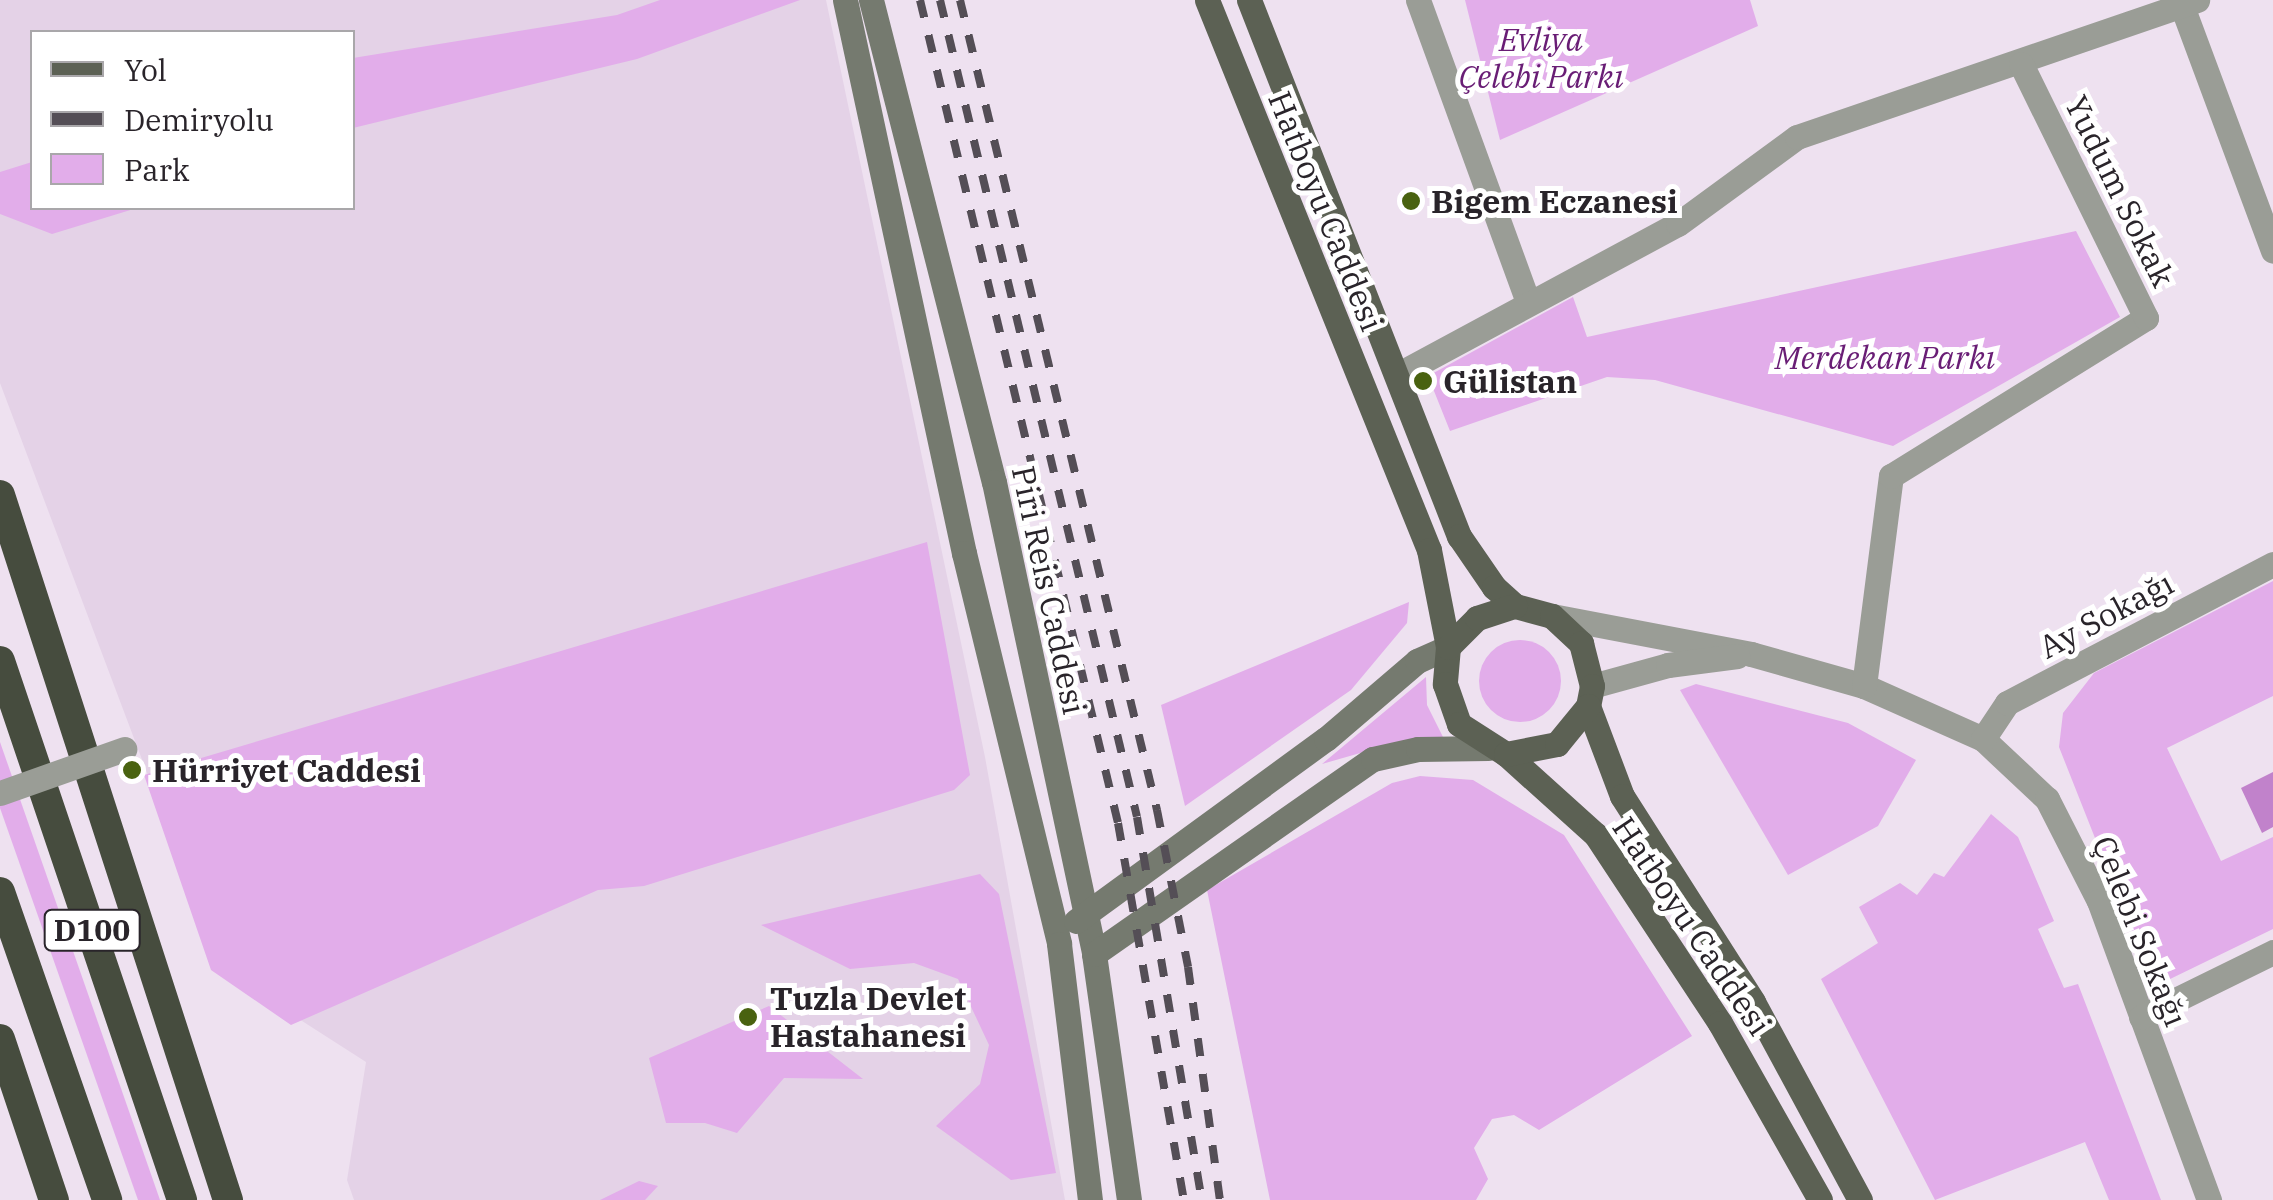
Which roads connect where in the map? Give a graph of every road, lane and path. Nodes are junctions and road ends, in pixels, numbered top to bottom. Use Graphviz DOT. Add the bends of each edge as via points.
graph roads {
  1 [pos="845,0"];
  2 [pos="871,0"];
  3 [pos="1207,0"];
  4 [pos="1249,0"];
  5 [pos="1418,0"];
  6 [pos="2189,3"];
  7 [pos="2021,64"];
  8 [pos="2272,244"];
  9 [pos="1528,303"];
  10 [pos="1397,375"];
  11 [pos="0,495"];
  12 [pos="2273,564"];
  13 [pos="1515,606"];
  14 [pos="1552,616"];
  15 [pos="1448,647"];
  16 [pos="1752,654"];
  17 [pos="0,661"];
  18 [pos="1864,686"];
  19 [pos="1590,696"];
  20 [pos="1983,738"];
  21 [pos="124,750"];
  22 [pos="1497,751"];
  23 [pos="0,793"];
  24 [pos="0,892"];
  25 [pos="1084,910"];
  26 [pos="1059,944"];
  27 [pos="2273,952"];
  28 [pos="1094,954"];
  29 [pos="2141,1017"];
  30 [pos="0,1039"];
  31 [pos="54,1200"];
  32 [pos="107,1200"];
  33 [pos="182,1200"];
  34 [pos="228,1200"];
  35 [pos="1090,1200"];
  36 [pos="1129,1200"];
  37 [pos="1820,1200"];
  38 [pos="1860,1200"];
  39 [pos="2209,1200"];
  1 -- 26 [label="street" via="964,553"];
  2 -- 25 [label="street, Piri Reis Caddesi" via="994,482"];
  3 -- 15 [label="main road, Hatboyu Caddesi" via="1429,550"];
  4 -- 10 [label="main road, Hatboyu Caddesi"];
  5 -- 9 [label="street"];
  6 -- 7 [label="street"];
  6 -- 8 [label="street"];
  7 -- 9 [label="street" via="1797,137 1678,224"];
  7 -- 18 [label="street, Yudum Sokak" via="2146,318 1891,476"];
  9 -- 10 [label="street"];
  10 -- 13 [label="main road, Hatboyu Caddesi" via="1459,536"];
  11 -- 34 [label="highway"];
  12 -- 20 [label="street, Ay Sokağı" via="2007,704"];
  13 -- 14 [label="main road"];
  13 -- 15 [label="main road" via="1478,618"];
  14 -- 16 [label="street, Çelebi Sokağı"];
  14 -- 19 [label="main road, Hatboyu Caddesi" via="1582,643"];
  15 -- 22 [label="main road, Hatboyu Caddesi" via="1448,702 1459,724"];
  15 -- 25 [label="street" via="1418,661 1326,739"];
  16 -- 18 [label="street, Çelebi Sokağı"];
  16 -- 19 [label="street" via="1668,665"];
  17 -- 33 [label="highway, D100"];
  18 -- 20 [label="street, Çelebi Sokağı"];
  19 -- 22 [label="main road" via="1557,744"];
  19 -- 38 [label="main road, Hatboyu Caddesi" via="1622,796 1773,1035"];
  20 -- 29 [label="street, Çelebi Sokağı" via="2047,800 2100,902"];
  21 -- 23 [label="street, bridge"];
  22 -- 28 [label="street" via="1418,749 1373,759"];
  22 -- 37 [label="main road, Hatboyu Caddesi" via="1596,835 1720,1022"];
  24 -- 32 [label="highway, D100"];
  25 -- 26 [label="street"];
  25 -- 28 [label="street, Piri Reis Caddesi"];
  26 -- 28 [label="street"];
  26 -- 35 [label="street"];
  27 -- 29 [label="street"];
  28 -- 36 [label="street, Piri Reis Caddesi"];
  29 -- 39 [label="street, Çelebi Sokağı"];
  30 -- 31 [label="highway"];
}
